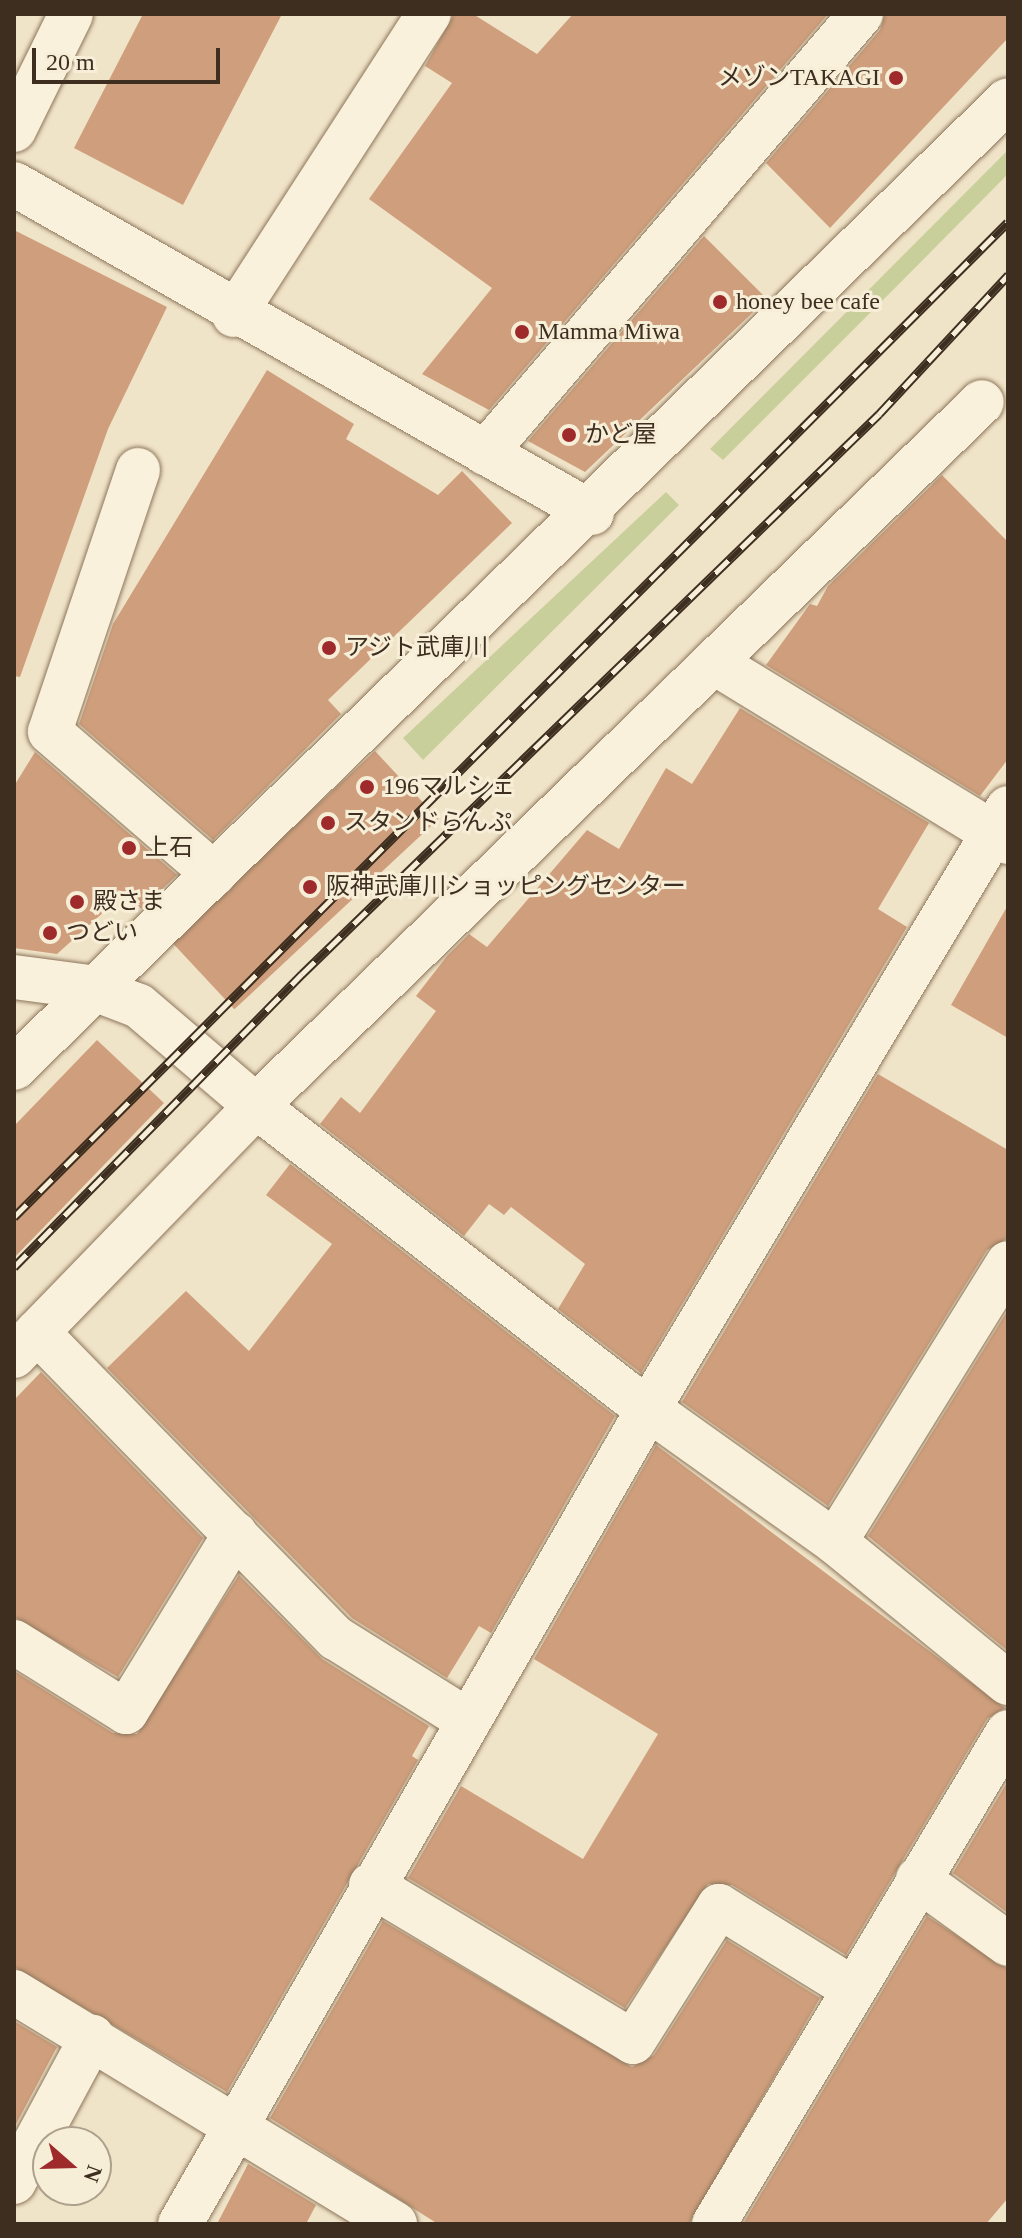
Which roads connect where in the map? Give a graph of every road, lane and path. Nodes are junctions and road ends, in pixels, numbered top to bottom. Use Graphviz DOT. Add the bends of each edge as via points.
graph roads {
  1 [pos="71,14"];
  2 [pos="429,14"];
  3 [pos="861,14"];
  4 [pos="1008,100"];
  5 [pos="14,130"];
  6 [pos="14,184"];
  7 [pos="234,315"];
  8 [pos="982,402"];
  9 [pos="485,453"];
  10 [pos="138,470"];
  11 [pos="592,513"];
  12 [pos="718,665"];
  13 [pos="1003,828"];
  14 [pos="214,874"];
  15 [pos="14,977"];
  16 [pos="89,987"];
  17 [pos="14,1068"];
  18 [pos="256,1106"];
  19 [pos="1008,1263"];
  20 [pos="26,1344"];
  21 [pos="650,1406"];
  22 [pos="235,1534"];
  23 [pos="835,1542"];
  24 [pos="14,1642"];
  25 [pos="1008,1683"];
  26 [pos="467,1720"];
  27 [pos="1008,1732"];
  28 [pos="918,1879"];
  29 [pos="371,1885"];
  30 [pos="1008,1944"];
  31 [pos="852,1988"];
  32 [pos="14,1992"];
  33 [pos="92,2037"];
  34 [pos="234,2120"];
  35 [pos="14,2182"];
  36 [pos="180,2224"];
  37 [pos="395,2224"];
  38 [pos="714,2224"];
  1 -- 5 [label="street"];
  2 -- 7 [label="street"];
  3 -- 9 [label="street"];
  4 -- 11 [label="street"];
  6 -- 7 [label="street"];
  7 -- 9 [label="street"];
  8 -- 12 [label="street"];
  9 -- 11 [label="street"];
  10 -- 14 [label="street" via="50,732"];
  11 -- 14 [label="street"];
  12 -- 13 [label="street"];
  12 -- 18 [label="street"];
  13 -- 21 [label="street"];
  14 -- 16 [label="street"];
  15 -- 16 [label="street"];
  16 -- 17 [label="street"];
  16 -- 18 [label="street" via="139,1006"];
  18 -- 20 [label="street"];
  18 -- 21 [label="street"];
  19 -- 23 [label="street"];
  20 -- 22 [label="street"];
  21 -- 23 [label="street"];
  21 -- 26 [label="street"];
  22 -- 24 [label="street" via="126,1712"];
  22 -- 26 [label="street" via="336,1638"];
  23 -- 25 [label="street"];
  26 -- 29 [label="street"];
  27 -- 28 [label="street"];
  28 -- 30 [label="street"];
  28 -- 31 [label="street"];
  29 -- 31 [label="street" via="633,2042 719,1906"];
  29 -- 34 [label="street"];
  31 -- 38 [label="street"];
  32 -- 33 [label="street"];
  33 -- 34 [label="street"];
  33 -- 35 [label="street"];
  34 -- 36 [label="street"];
  34 -- 37 [label="street"];
}
